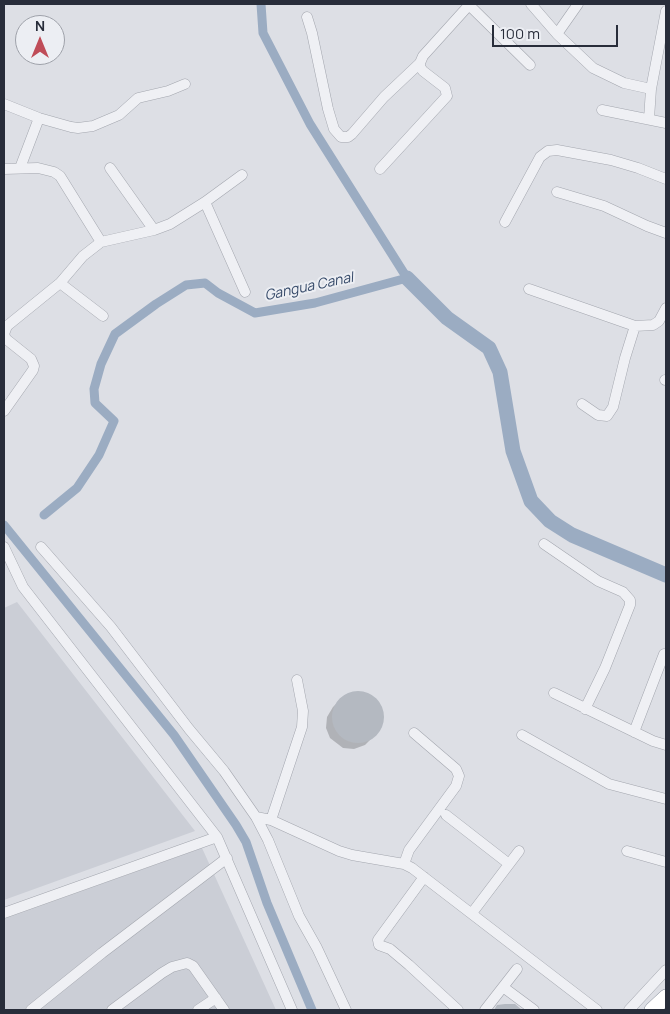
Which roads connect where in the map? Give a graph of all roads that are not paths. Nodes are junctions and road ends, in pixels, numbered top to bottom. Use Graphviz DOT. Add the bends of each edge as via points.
graph roads {
  1 [pos="470,4"];
  2 [pos="531,4"];
  3 [pos="578,4"];
  4 [pos="666,11"];
  5 [pos="306,17"];
  6 [pos="557,34"];
  7 [pos="420,63"];
  8 [pos="530,64"];
  9 [pos="185,84"];
  10 [pos="651,90"];
  11 [pos="4,104"];
  12 [pos="602,110"];
  13 [pos="39,118"];
  14 [pos="649,119"];
  15 [pos="666,123"];
  16 [pos="20,168"];
  17 [pos="110,168"];
  18 [pos="4,169"];
  19 [pos="380,169"];
  20 [pos="242,175"];
  21 [pos="666,179"];
  22 [pos="557,192"];
  23 [pos="205,202"];
  24 [pos="505,222"];
  25 [pos="154,230"];
  26 [pos="666,233"];
  27 [pos="101,242"];
  28 [pos="60,283"];
  29 [pos="529,289"];
  30 [pos="245,292"];
  31 [pos="666,308"];
  32 [pos="103,316"];
  33 [pos="5,322"];
  34 [pos="635,326"];
  35 [pos="582,404"];
  36 [pos="4,411"];
  37 [pos="544,544"];
  38 [pos="4,547"];
  39 [pos="41,547"];
  40 [pos="664,654"];
  41 [pos="297,680"];
  42 [pos="554,693"];
  43 [pos="585,709"];
  44 [pos="634,732"];
  45 [pos="414,733"];
  46 [pos="522,735"];
  47 [pos="666,745"];
  48 [pos="666,799"];
  49 [pos="446,815"];
  50 [pos="256,817"];
  51 [pos="272,820"];
  52 [pos="217,837"];
  53 [pos="519,851"];
  54 [pos="627,851"];
  55 [pos="227,858"];
  56 [pos="666,862"];
  57 [pos="404,864"];
  58 [pos="509,864"];
  59 [pos="424,877"];
  60 [pos="4,913"];
  61 [pos="472,913"];
  62 [pos="517,969"];
  63 [pos="666,970"];
  64 [pos="503,987"];
  65 [pos="666,997"];
  66 [pos="216,998"];
  67 [pos="31,1010"];
  68 [pos="112,1010"];
  69 [pos="198,1010"];
  70 [pos="224,1010"];
  71 [pos="292,1010"];
  72 [pos="346,1010"];
  73 [pos="458,1010"];
  74 [pos="485,1010"];
  75 [pos="534,1010"];
  76 [pos="597,1010"];
  77 [pos="629,1010"];
  78 [pos="652,1010"];
  1 -- 7 [label="street"];
  1 -- 8 [label="street"];
  2 -- 6 [label="street"];
  3 -- 6 [label="street"];
  4 -- 10 [label="street"];
  5 -- 7 [label="street" via="328,109 334,128 341,137 352,134"];
  6 -- 10 [label="street" via="593,68 624,83"];
  7 -- 19 [label="street" via="423,71 445,88 447,96"];
  9 -- 13 [label="street" via="138,98 119,115 93,126 78,128"];
  10 -- 14 [label="street"];
  11 -- 13 [label="street"];
  12 -- 14 [label="street"];
  13 -- 16 [label="street"];
  14 -- 15 [label="street"];
  16 -- 18 [label="street"];
  16 -- 27 [label="street" via="46,169 60,176"];
  17 -- 25 [label="street"];
  20 -- 23 [label="street"];
  21 -- 24 [label="street" via="611,160 548,150 540,156"];
  22 -- 26 [label="street" via="611,208"];
  23 -- 25 [label="street"];
  23 -- 30 [label="street"];
  25 -- 27 [label="street"];
  27 -- 28 [label="street" via="83,256"];
  28 -- 32 [label="street"];
  28 -- 33 [label="street"];
  29 -- 34 [label="street"];
  31 -- 34 [label="street" via="653,325"];
  33 -- 36 [label="street" via="6,339 31,359 34,366"];
  34 -- 35 [label="street" via="613,407 607,416 598,415"];
  37 -- 43 [label="street" via="598,581 623,592 630,600 605,668"];
  38 -- 52 [label="street" via="23,587"];
  39 -- 50 [label="street" via="111,627"];
  40 -- 44 [label="street"];
  41 -- 51 [label="street" via="303,711 302,727"];
  42 -- 43 [label="street"];
  43 -- 44 [label="street"];
  44 -- 47 [label="street"];
  45 -- 57 [label="street" via="456,769 459,776 452,792 409,850"];
  46 -- 48 [label="street" via="609,784"];
  49 -- 58 [label="street"];
  50 -- 51 [label="street"];
  50 -- 72 [label="street" via="299,916"];
  51 -- 57 [label="street" via="338,851"];
  52 -- 55 [label="street"];
  52 -- 60 [label="street"];
  53 -- 58 [label="street"];
  54 -- 56 [label="street"];
  55 -- 67 [label="street"];
  55 -- 71 [label="street"];
  57 -- 59 [label="street"];
  58 -- 61 [label="street"];
  59 -- 61 [label="street"];
  59 -- 73 [label="street" via="378,940 379,945 409,965"];
  61 -- 76 [label="street"];
  62 -- 64 [label="street"];
  63 -- 77 [label="street"];
  64 -- 74 [label="street"];
  64 -- 75 [label="street"];
  65 -- 78 [label="highway"];
  66 -- 68 [label="street" via="193,966 187,963 162,973"];
  66 -- 69 [label="street"];
  66 -- 70 [label="street"];
}
